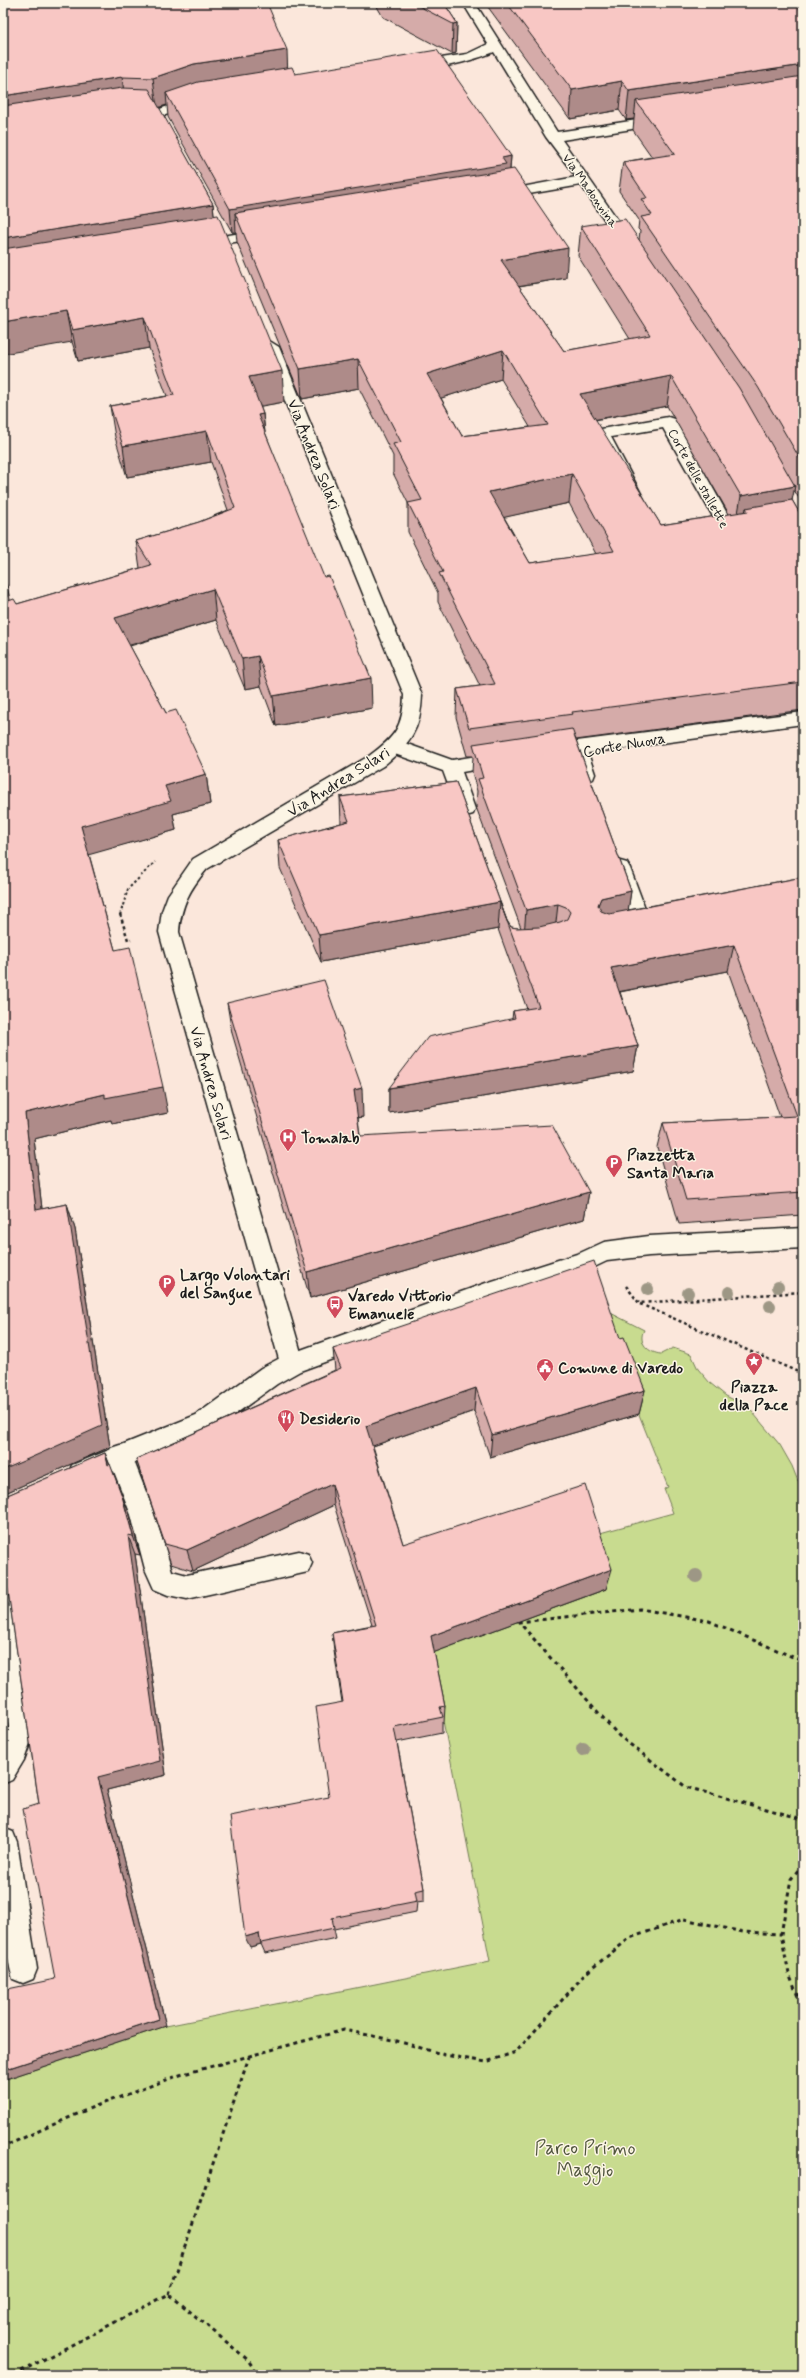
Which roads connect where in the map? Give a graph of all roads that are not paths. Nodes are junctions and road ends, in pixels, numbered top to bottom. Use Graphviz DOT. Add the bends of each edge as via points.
graph roads {
  1 [pos="469,3"];
  2 [pos="496,44"];
  3 [pos="479,54"];
  4 [pos="506,60"];
  5 [pos="400,68"];
  6 [pos="205,99"];
  7 [pos="118,114"];
  8 [pos="680,118"];
  9 [pos="553,137"];
  10 [pos="585,180"];
  11 [pos="484,197"];
  12 [pos="281,231"];
  13 [pos="221,232"];
  14 [pos="186,246"];
  15 [pos="234,255"];
  16 [pos="638,259"];
  17 [pos="267,335"];
  18 [pos="737,532"];
  19 [pos="803,718"];
  20 [pos="396,746"];
  21 [pos="522,756"];
  22 [pos="451,767"];
  23 [pos="593,793"];
  24 [pos="472,827"];
  25 [pos="614,851"];
  26 [pos="672,919"];
  27 [pos="641,925"];
  28 [pos="620,928"];
  29 [pos="803,1238"];
  30 [pos="292,1363"];
  31 [pos="120,1456"];
  32 [pos="62,1482"];
  33 [pos="299,1563"];
  34 [pos="3,1602"];
  35 [pos="3,1771"];
  36 [pos="3,1842"];
  37 [pos="23,1969"];
  1 -- 2 [label="street, Via Madonnina"];
  2 -- 3 [label="street" via="490,50"];
  2 -- 4 [label="street, Via Madonnina"];
  3 -- 4 [label="street"];
  3 -- 5 [label="street"];
  4 -- 9 [label="street, Via Madonnina"];
  6 -- 7 [label="street" via="182,104 161,121"];
  8 -- 9 [label="street"];
  9 -- 10 [label="street, Via Madonnina"];
  10 -- 11 [label="street"];
  10 -- 16 [label="street, Via Madonnina"];
  12 -- 13 [label="street"];
  13 -- 14 [label="street"];
  13 -- 15 [label="street"];
  17 -- 20 [label="street, Via Andrea Solari" via="413,695 413,715 406,735"];
  18 -- 18 [label="street, Corte delle stallette" via="668,422 601,434 660,545"];
  19 -- 23 [label="street, Corte Nuova" via="569,750"];
  20 -- 22 [label="street"];
  20 -- 30 [label="street, Via Andrea Solari" via="376,761 200,864 180,887 170,910 169,932"];
  21 -- 22 [label="street"];
  22 -- 24 [label="street"];
  25 -- 27 [label="street"];
  26 -- 27 [label="street"];
  27 -- 28 [label="street"];
  29 -- 30 [label="street" via="649,1246 604,1252 586,1261 486,1293"];
  30 -- 31 [label="street" via="269,1376 204,1422 136,1452"];
  31 -- 32 [label="street"];
  31 -- 33 [label="street" via="143,1515 158,1569 163,1580 168,1583 187,1587"];
  34 -- 35 [label="street" via="22,1729 15,1751"];
  36 -- 37 [label="street"];
}
